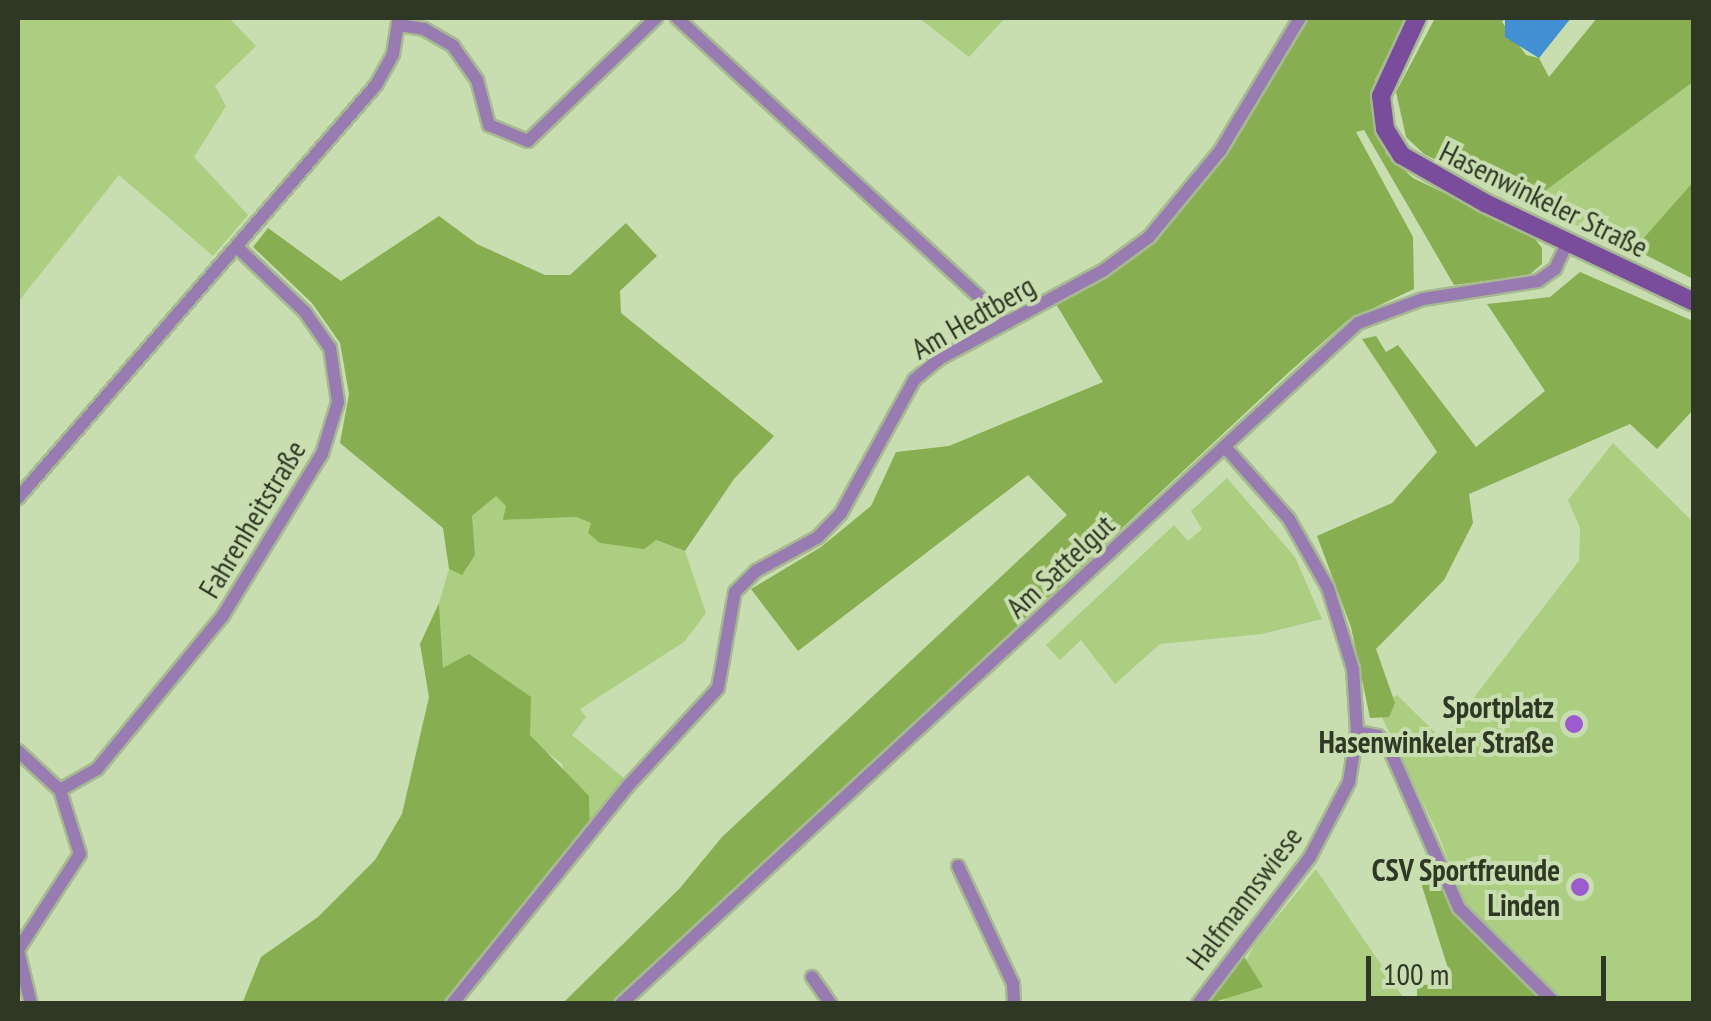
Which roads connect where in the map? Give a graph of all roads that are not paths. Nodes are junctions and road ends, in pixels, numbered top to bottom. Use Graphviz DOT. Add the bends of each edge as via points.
graph roads {
  1 [pos="656,18"];
  2 [pos="678,18"];
  3 [pos="1300,18"];
  4 [pos="1418,18"];
  5 [pos="399,21"];
  6 [pos="1567,243"];
  7 [pos="237,247"];
  8 [pos="1694,302"];
  9 [pos="1007,323"];
  10 [pos="1225,447"];
  11 [pos="18,498"];
  12 [pos="1356,732"];
  13 [pos="18,751"];
  14 [pos="60,790"];
  15 [pos="958,866"];
  16 [pos="18,950"];
  17 [pos="812,977"];
  18 [pos="32,1004"];
  19 [pos="452,1004"];
  20 [pos="621,1004"];
  21 [pos="831,1004"];
  22 [pos="1014,1004"];
  23 [pos="1198,1004"];
  24 [pos="1556,1004"];
  1 -- 5 [label="street" via="532,140 508,138 489,125 477,80 440,36"];
  2 -- 9 [label="street"];
  3 -- 9 [label="street, Am Hedtberg" via="1184,201 1113,265"];
  4 -- 6 [label="street, Hasenwinkeler Straße" via="1380,96 1390,139 1426,172"];
  5 -- 7 [label="street" via="376,86"];
  6 -- 8 [label="street, Hasenwinkeler Straße"];
  6 -- 10 [label="street, Am Sattelgut" via="1555,269 1538,281 1422,299 1366,318"];
  7 -- 11 [label="street"];
  7 -- 14 [label="street, Fahrenheitstraße" via="327,341 338,394 332,430 277,531 188,665 107,760"];
  9 -- 19 [label="street, Am Hedtberg" via="914,380 841,513 806,546 745,579 731,602 718,688 628,786"];
  10 -- 12 [label="street, Halfmannswiese" via="1289,519 1328,588 1353,668"];
  10 -- 20 [label="street, Am Sattelgut"];
  12 -- 23 [label="street, Halfmannswiese" via="1349,782 1310,857"];
  12 -- 24 [label="street" via="1378,736 1389,748 1459,908"];
  13 -- 14 [label="street"];
  14 -- 16 [label="street" via="80,854"];
  15 -- 22 [label="street" via="1013,984"];
  16 -- 18 [label="street"];
  17 -- 21 [label="street"];
}
